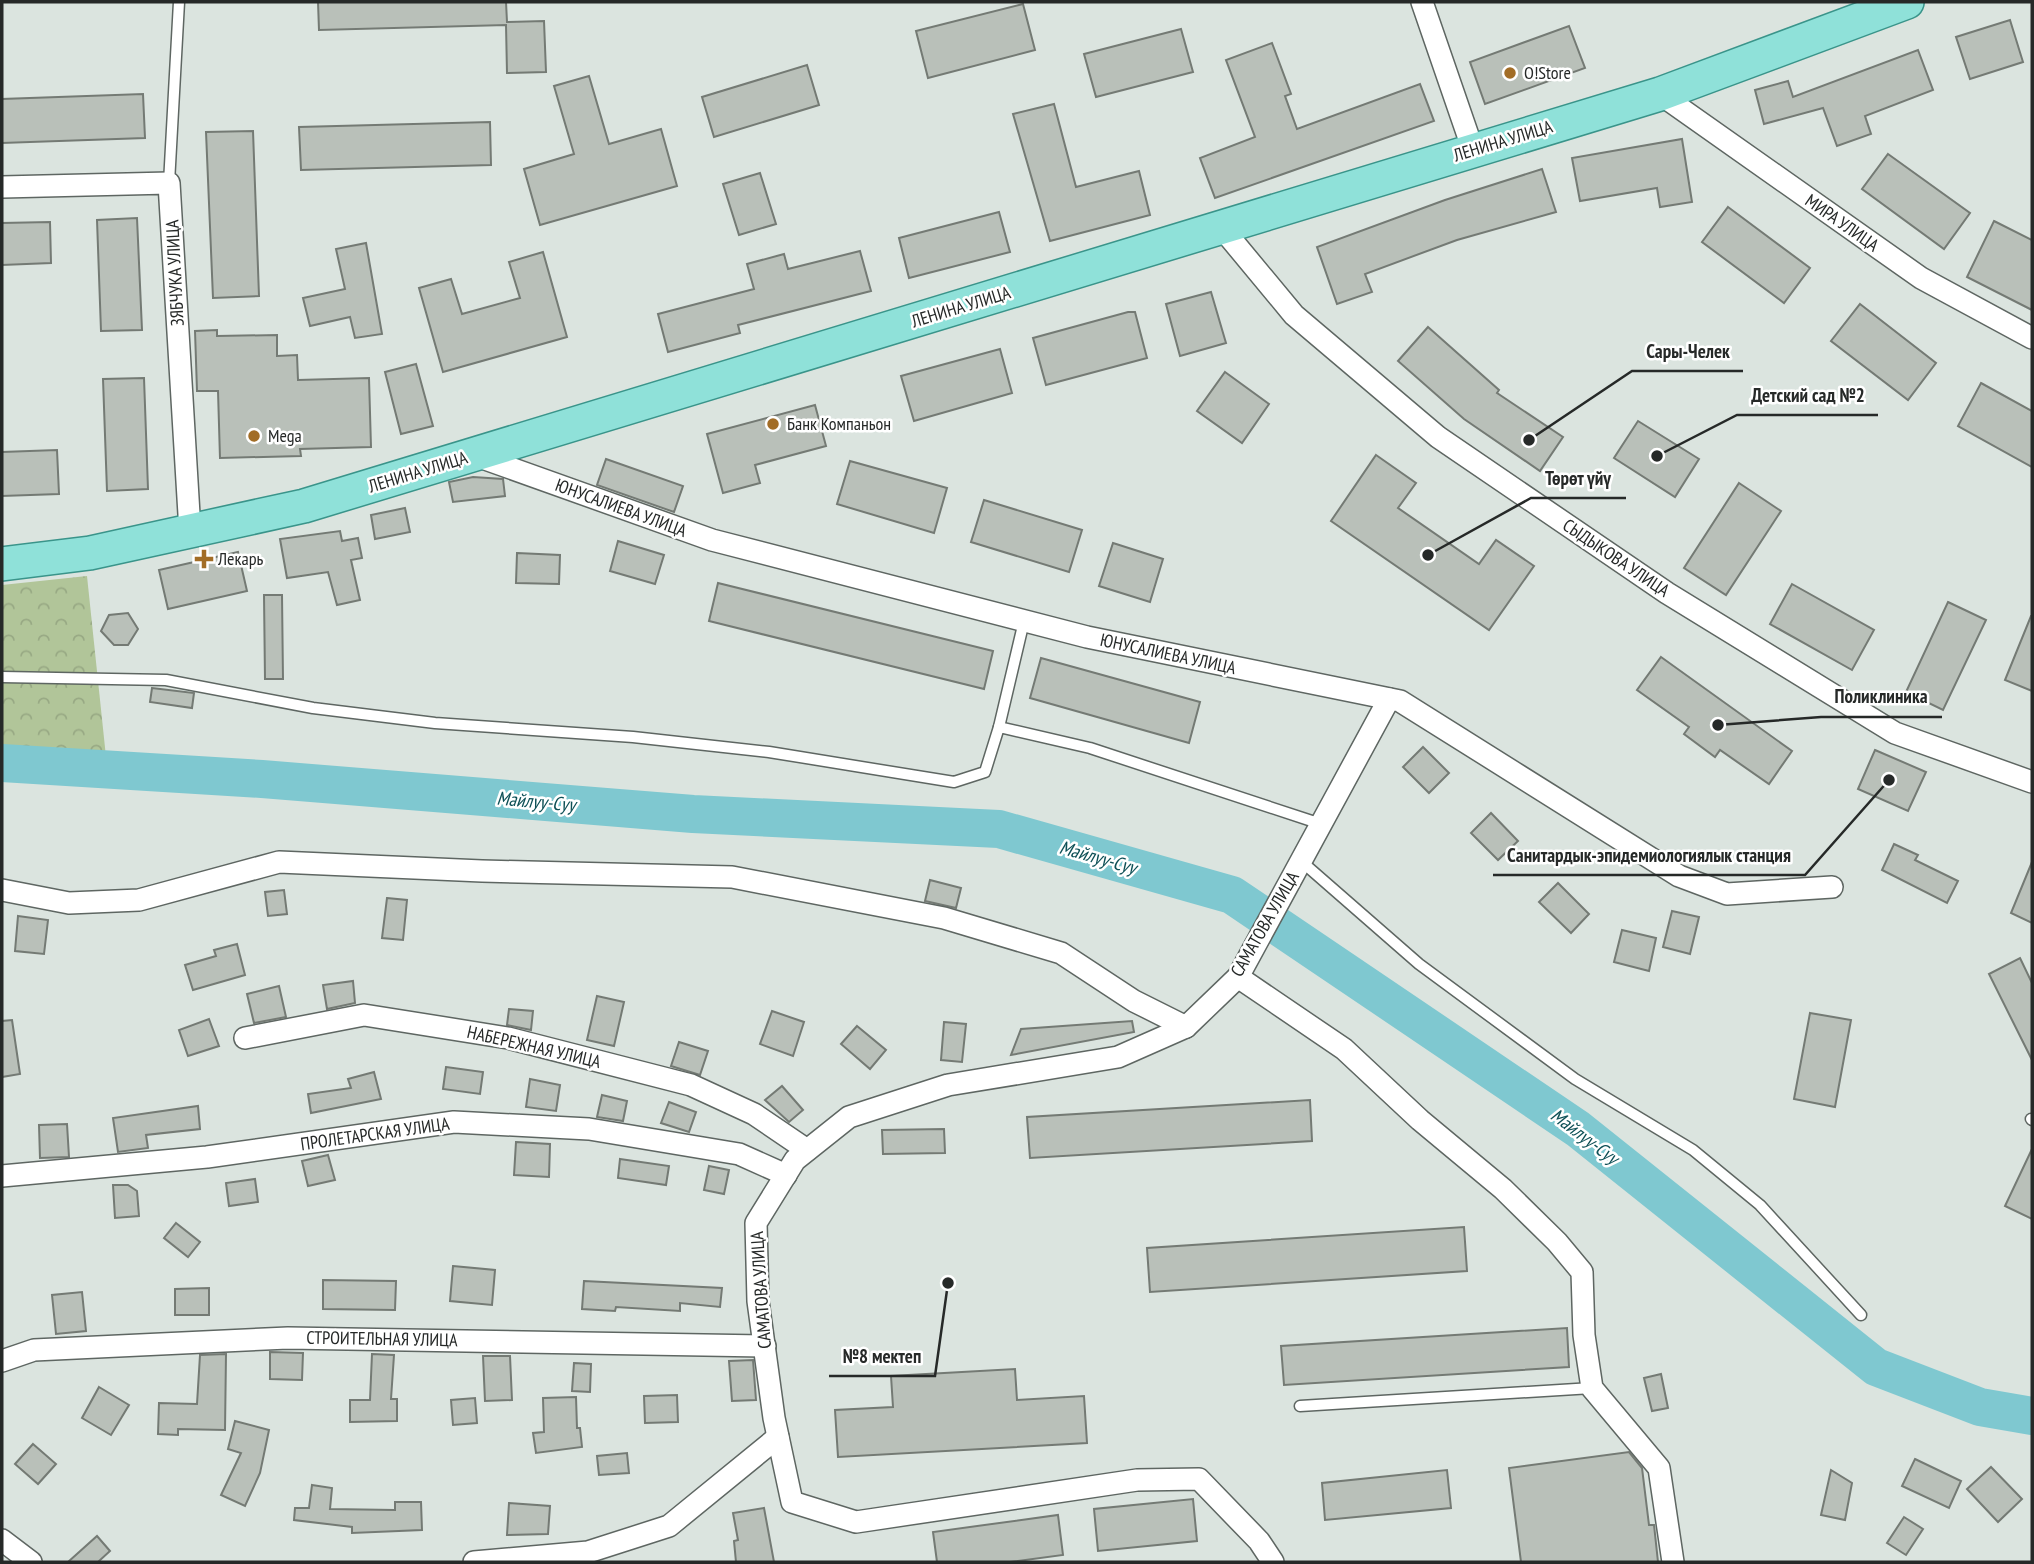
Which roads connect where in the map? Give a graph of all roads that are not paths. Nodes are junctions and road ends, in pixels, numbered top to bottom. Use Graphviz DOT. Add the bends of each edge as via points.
graph roads {
  1 [pos="179,2"];
  2 [pos="1422,2"];
  3 [pos="1907,2"];
  4 [pos="1660,94"];
  5 [pos="1473,150"];
  6 [pos="169,183"];
  7 [pos="2,187"];
  8 [pos="1221,228"];
  9 [pos="2032,338"];
  10 [pos="474,455"];
  11 [pos="190,531"];
  12 [pos="2,564"];
  13 [pos="1024,621"];
  14 [pos="2,677"];
  15 [pos="1389,699"];
  16 [pos="999,727"];
  17 [pos="2032,782"];
  18 [pos="1321,824"];
  19 [pos="1301,861"];
  20 [pos="1832,887"];
  21 [pos="2,890"];
  22 [pos="1238,976"];
  23 [pos="1186,1027"];
  24 [pos="245,1038"];
  25 [pos="807,1150"];
  26 [pos="786,1175"];
  27 [pos="2,1176"];
  28 [pos="1861,1315"];
  29 [pos="765,1346"];
  30 [pos="2,1361"];
  31 [pos="1592,1388"];
  32 [pos="1300,1406"];
  33 [pos="778,1437"];
  34 [pos="2,1540"];
  35 [pos="30,1562"];
  36 [pos="474,1562"];
  37 [pos="1273,1562"];
  38 [pos="1673,1562"];
  1 -- 6 [label="lane"];
  2 -- 5 [label="street"];
  3 -- 4 [label="main road, ЛЕНИНА УЛИЦА"];
  4 -- 5 [label="main road, ЛЕНИНА УЛИЦА"];
  4 -- 9 [label="street, МИРА УЛИЦА" via="1921,278"];
  5 -- 8 [label="main road, ЛЕНИНА УЛИЦА"];
  6 -- 7 [label="street"];
  6 -- 11 [label="street, ЗЯБЧУКА УЛИЦА"];
  8 -- 10 [label="main road, ЛЕНИНА УЛИЦА"];
  8 -- 17 [label="street, СЫДЫКОВА УЛИЦА" via="1294,315 1450,445 1667,593 1895,733"];
  10 -- 11 [label="main road, ЛЕНИНА УЛИЦА" via="304,506"];
  10 -- 13 [label="street, ЮНУСАЛИЕВА УЛИЦА" via="712,540"];
  11 -- 12 [label="main road, ЛЕНИНА УЛИЦА" via="90,553"];
  13 -- 15 [label="street, ЮНУСАЛИЕВА УЛИЦА"];
  13 -- 16 [label="lane"];
  14 -- 16 [label="lane" via="166,680 313,708 769,752 954,782 985,772"];
  15 -- 18 [label="street, САМАТОВА УЛИЦА"];
  15 -- 20 [label="street, ЮНУСАЛИЕВА УЛИЦА" via="1400,701 1679,876 1727,894"];
  16 -- 18 [label="lane" via="1090,748"];
  18 -- 19 [label="street, САМАТОВА УЛИЦА"];
  19 -- 22 [label="street, САМАТОВА УЛИЦА"];
  19 -- 28 [label="lane" via="1419,964 1575,1079 1693,1150 1760,1205"];
  21 -- 23 [label="street" via="69,903 139,900 279,862 732,877 944,918 1061,953 1134,1001"];
  22 -- 23 [label="street, САМАТОВА УЛИЦА"];
  22 -- 31 [label="street" via="1344,1049 1557,1242 1582,1272"];
  23 -- 25 [label="street, САМАТОВА УЛИЦА" via="1118,1057 948,1085 873,1109 849,1117"];
  24 -- 25 [label="street, НАБЕРЕЖНАЯ УЛИЦА" via="363,1015 508,1038 691,1085 754,1114"];
  25 -- 26 [label="street, САМАТОВА УЛИЦА"];
  26 -- 27 [label="street, ПРОЛЕТАРСКАЯ УЛИЦА" via="739,1154 589,1129 454,1122 207,1157"];
  26 -- 29 [label="street, САМАТОВА УЛИЦА" via="756,1223 758,1301"];
  29 -- 30 [label="street, СТРОИТЕЛЬНАЯ УЛИЦА" via="288,1338 34,1350"];
  29 -- 33 [label="street, САМАТОВА УЛИЦА"];
  31 -- 32 [label="lane"];
  31 -- 38 [label="street" via="1659,1468"];
  33 -- 36 [label="street" via="669,1526 588,1552"];
  33 -- 37 [label="street, САМАТОВА УЛИЦА" via="792,1502 856,1522 1137,1480 1199,1479 1259,1541"];
  34 -- 35 [label="street"];
}
